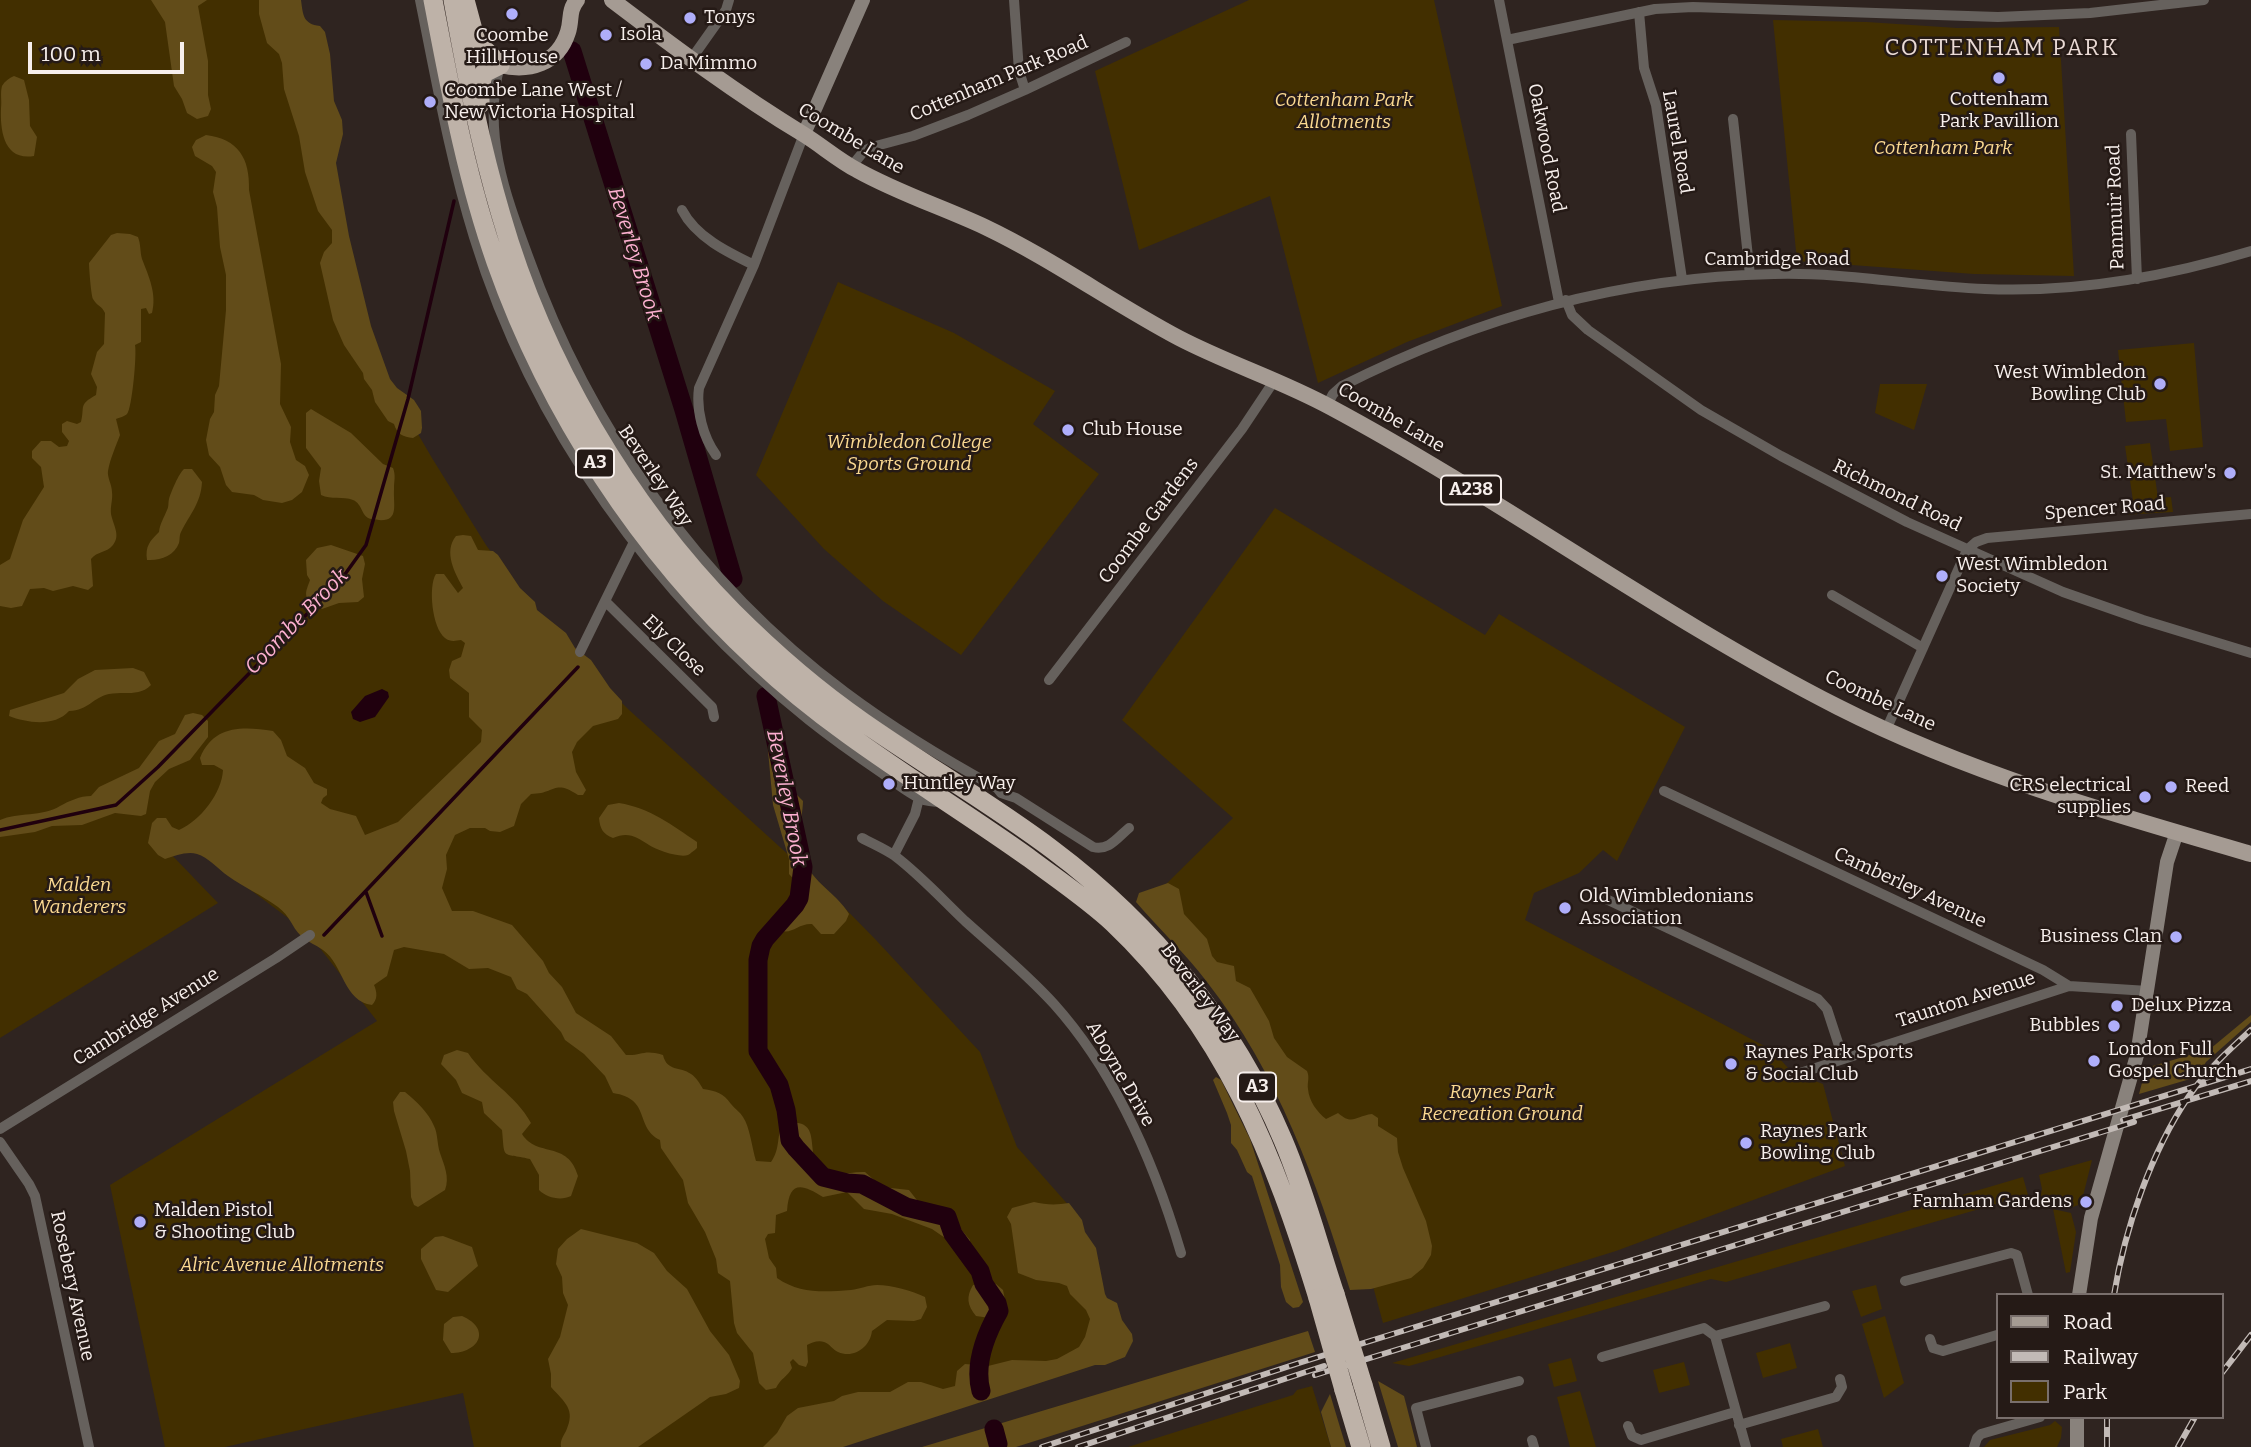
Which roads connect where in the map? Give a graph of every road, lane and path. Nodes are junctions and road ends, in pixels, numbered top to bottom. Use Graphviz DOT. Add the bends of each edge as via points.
graph roads {
  1 [pos="420,0"];
  2 [pos="433,0"];
  3 [pos="453,0"];
  4 [pos="466,0"];
  5 [pos="577,0"];
  6 [pos="612,0"];
  7 [pos="729,0"];
  8 [pos="863,0"];
  9 [pos="1014,0"];
  10 [pos="1499,0"];
  11 [pos="2204,0"];
  12 [pos="566,7"];
  13 [pos="1639,12"];
  14 [pos="1507,40"];
  15 [pos="1126,42"];
  16 [pos="692,58"];
  17 [pos="499,65"];
  18 [pos="1026,90"];
  19 [pos="1733,119"];
  20 [pos="804,134"];
  21 [pos="2131,134"];
  22 [pos="483,147"];
  23 [pos="851,167"];
  24 [pos="682,210"];
  25 [pos="2251,251"];
  26 [pos="754,265"];
  27 [pos="1750,275"];
  28 [pos="1682,278"];
  29 [pos="2137,279"];
  30 [pos="1563,301"];
  31 [pos="1274,381"];
  32 [pos="1327,405"];
  33 [pos="716,455"];
  34 [pos="2251,514"];
  35 [pos="634,542"];
  36 [pos="1967,550"];
  37 [pos="1832,595"];
  38 [pos="606,602"];
  39 [pos="1923,648"];
  40 [pos="580,652"];
  41 [pos="2251,653"];
  42 [pos="1049,680"];
  43 [pos="714,717"];
  44 [pos="1886,730"];
  45 [pos="1664,791"];
  46 [pos="1001,793"];
  47 [pos="919,798"];
  48 [pos="948,803"];
  49 [pos="1129,828"];
  50 [pos="2176,832"];
  51 [pos="1028,833"];
  52 [pos="862,838"];
  53 [pos="2251,854"];
  54 [pos="894,855"];
  55 [pos="1606,899"];
  56 [pos="310,934"];
  57 [pos="2069,986"];
  58 [pos="2148,991"];
  59 [pos="1843,1058"];
  60 [pos="1794,1075"];
  61 [pos="0,1129"];
  62 [pos="0,1142"];
  63 [pos="1181,1253"];
  64 [pos="1905,1281"];
  65 [pos="2027,1293"];
  66 [pos="2079,1293"];
  67 [pos="1326,1296"];
  68 [pos="1825,1306"];
  69 [pos="1996,1335"];
  70 [pos="1715,1336"];
  71 [pos="1930,1339"];
  72 [pos="1602,1357"];
  73 [pos="1840,1379"];
  74 [pos="1519,1381"];
  75 [pos="1353,1388"];
  76 [pos="1735,1412"];
  77 [pos="2033,1419"];
  78 [pos="2077,1419"];
  79 [pos="1739,1425"];
  80 [pos="1628,1426"];
  81 [pos="89,1447"];
  82 [pos="1361,1447"];
  83 [pos="1381,1447"];
  84 [pos="1426,1447"];
  85 [pos="1746,1447"];
  86 [pos="1974,1447"];
  87 [pos="2077,1447"];
  1 -- 35 [label="street, Beverley Way" via="459,183 487,276 510,334 561,434"];
  2 -- 48 [label="highway, Beverley Way / A3" via="464,152 494,259 530,345 583,446 668,565 714,618 807,705"];
  3 -- 22 [label="highway, Beverley Way / A3"];
  4 -- 17 [label="highway" via="475,41"];
  5 -- 12 [label="main road"];
  6 -- 16 [label="main road, Coombe Lane / A238"];
  7 -- 16 [label="street"];
  8 -- 20 [label="main road"];
  9 -- 18 [label="street" via="1019,71"];
  10 -- 14 [label="street, Oakwood Road"];
  11 -- 13 [label="street" via="1998,18 1757,8"];
  12 -- 17 [label="main road" via="569,30 559,50 531,68"];
  13 -- 14 [label="street"];
  13 -- 28 [label="street, Laurel Road" via="1644,68 1656,105"];
  14 -- 30 [label="street, Oakwood Road"];
  15 -- 18 [label="street, Cottenham Park Road"];
  16 -- 20 [label="main road, Coombe Lane / A238" via="774,118"];
  17 -- 22 [label="highway" via="484,73 480,86"];
  17 -- 46 [label="street, Beverley Way" via="494,148 516,223 562,342 638,473 704,561 808,662 905,734"];
  18 -- 23 [label="street, Cottenham Park Road" via="912,136 872,147"];
  19 -- 27 [label="street"];
  20 -- 23 [label="main road, Coombe Lane / A238"];
  20 -- 26 [label="street"];
  21 -- 29 [label="street, Panmuir Road"];
  22 -- 51 [label="highway, Beverley Way / A3" via="501,217 548,338 601,439 675,546 734,612 820,690"];
  23 -- 31 [label="main road, Coombe Lane / A238" via="993,232 1182,340"];
  24 -- 26 [label="street" via="694,229"];
  25 -- 29 [label="street, Cambridge Road"];
  26 -- 33 [label="street" via="699,388 697,403 708,445"];
  27 -- 28 [label="street, Cambridge Road"];
  27 -- 29 [label="street, Cambridge Road" via="1850,276 2018,290"];
  28 -- 30 [label="street, Cambridge Road"];
  30 -- 32 [label="street, Cambridge Road" via="1472,329 1410,355 1342,386"];
  30 -- 36 [label="street, Richmond Road" via="1588,330 1702,410 1846,492"];
  31 -- 32 [label="main road, Coombe Lane / A238"];
  31 -- 42 [label="street, Coombe Gardens"];
  32 -- 44 [label="main road, Coombe Lane / A238" via="1720,642"];
  34 -- 36 [label="street, Spencer Road" via="1987,538"];
  35 -- 38 [label="street"];
  35 -- 47 [label="street, Beverley Way" via="676,594 761,679 818,727"];
  36 -- 39 [label="street"];
  36 -- 41 [label="street, Richmond Road" via="2104,607"];
  37 -- 39 [label="street"];
  38 -- 40 [label="street"];
  38 -- 43 [label="street, Ely Close" via="712,707"];
  39 -- 44 [label="street"];
  44 -- 50 [label="main road, Coombe Lane / A238" via="2094,807"];
  45 -- 57 [label="street, Camberley Avenue"];
  46 -- 49 [label="street, Beverley Way" via="1093,847 1107,847"];
  46 -- 51 [label="street, Beverley Way" via="1006,808"];
  47 -- 48 [label="street, Beverley Way"];
  47 -- 54 [label="street"];
  48 -- 67 [label="highway, Beverley Way / A3" via="1062,882 1111,922 1160,973 1216,1049 1267,1149"];
  50 -- 53 [label="main road, Coombe Lane / A238"];
  50 -- 58 [label="main road" via="2167,862"];
  51 -- 67 [label="highway, Beverley Way / A3" via="1124,910 1216,1017 1284,1142"];
  52 -- 54 [label="street, Aboyne Drive"];
  54 -- 63 [label="street, Aboyne Drive" via="1016,967 1074,1028 1137,1137 1169,1211"];
  55 -- 59 [label="street" via="1818,999 1828,1009"];
  56 -- 61 [label="street, Cambridge Avenue"];
  57 -- 58 [label="street, Camberley Avenue"];
  57 -- 59 [label="street, Taunton Avenue"];
  58 -- 66 [label="main road" via="2133,1072 2091,1218"];
  59 -- 60 [label="street, Taunton Avenue"];
  62 -- 81 [label="street, Rosebery Avenue" via="35,1196"];
  64 -- 65 [label="street" via="2011,1253 2017,1255"];
  67 -- 75 [label="highway, Beverley Way / A3, bridge"];
  68 -- 70 [label="street"];
  69 -- 71 [label="street" via="1943,1351 1933,1348"];
  70 -- 72 [label="street" via="1704,1328"];
  70 -- 76 [label="street"];
  73 -- 79 [label="street" via="1842,1387 1836,1397"];
  74 -- 84 [label="street" via="1416,1408"];
  75 -- 82 [label="highway, Beverley Way / A3"];
  75 -- 83 [label="highway, Beverley Way / A3"];
  76 -- 79 [label="street"];
  76 -- 80 [label="street" via="1641,1440 1632,1436"];
  77 -- 86 [label="street" via="1981,1434"];
  78 -- 87 [label="main road"];
  79 -- 85 [label="street"];
}
